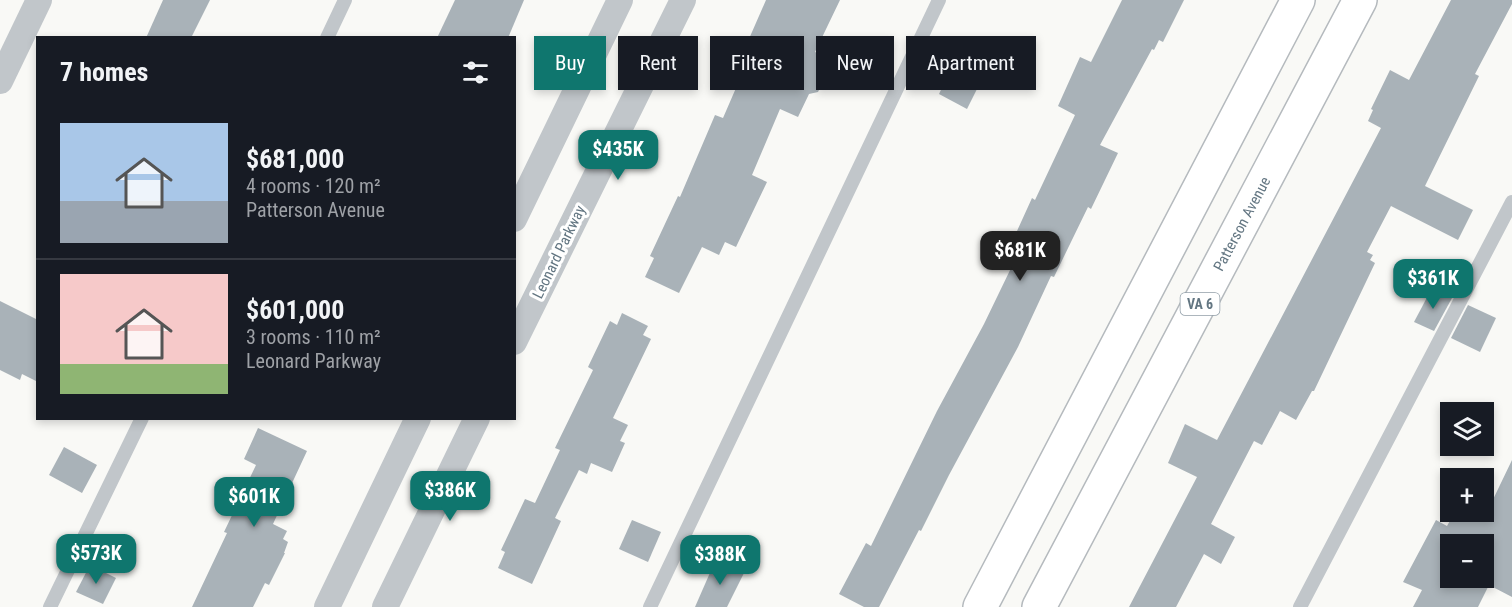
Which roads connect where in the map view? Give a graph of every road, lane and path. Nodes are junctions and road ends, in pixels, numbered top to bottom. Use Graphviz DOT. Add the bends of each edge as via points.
graph roads {
  1 [pos="39,0"];
  2 [pos="345,0"];
  3 [pos="620,0"];
  4 [pos="682,0"];
  5 [pos="939,0"];
  6 [pos="1298,0"];
  7 [pos="1360,0"];
  8 [pos="328,36"];
  9 [pos="0,81"];
  10 [pos="1512,202"];
  11 [pos="516,215"];
  12 [pos="516,338"];
  13 [pos="141,420"];
  14 [pos="417,420"];
  15 [pos="476,420"];
  16 [pos="50,607"];
  17 [pos="327,607"];
  18 [pos="385,607"];
  19 [pos="650,607"];
  20 [pos="980,607"];
  21 [pos="1039,607"];
  22 [pos="1300,607"];
  1 -- 9 [label="street"];
  2 -- 8 [label="lane"];
  3 -- 11 [label="street"];
  4 -- 12 [label="street, Leonard Parkway"];
  5 -- 19 [label="lane"];
  6 -- 20 [label="main road"];
  7 -- 21 [label="main road, Patterson Avenue / VA 6"];
  10 -- 22 [label="lane"];
  13 -- 16 [label="lane"];
  14 -- 17 [label="street"];
  15 -- 18 [label="street"];
}
